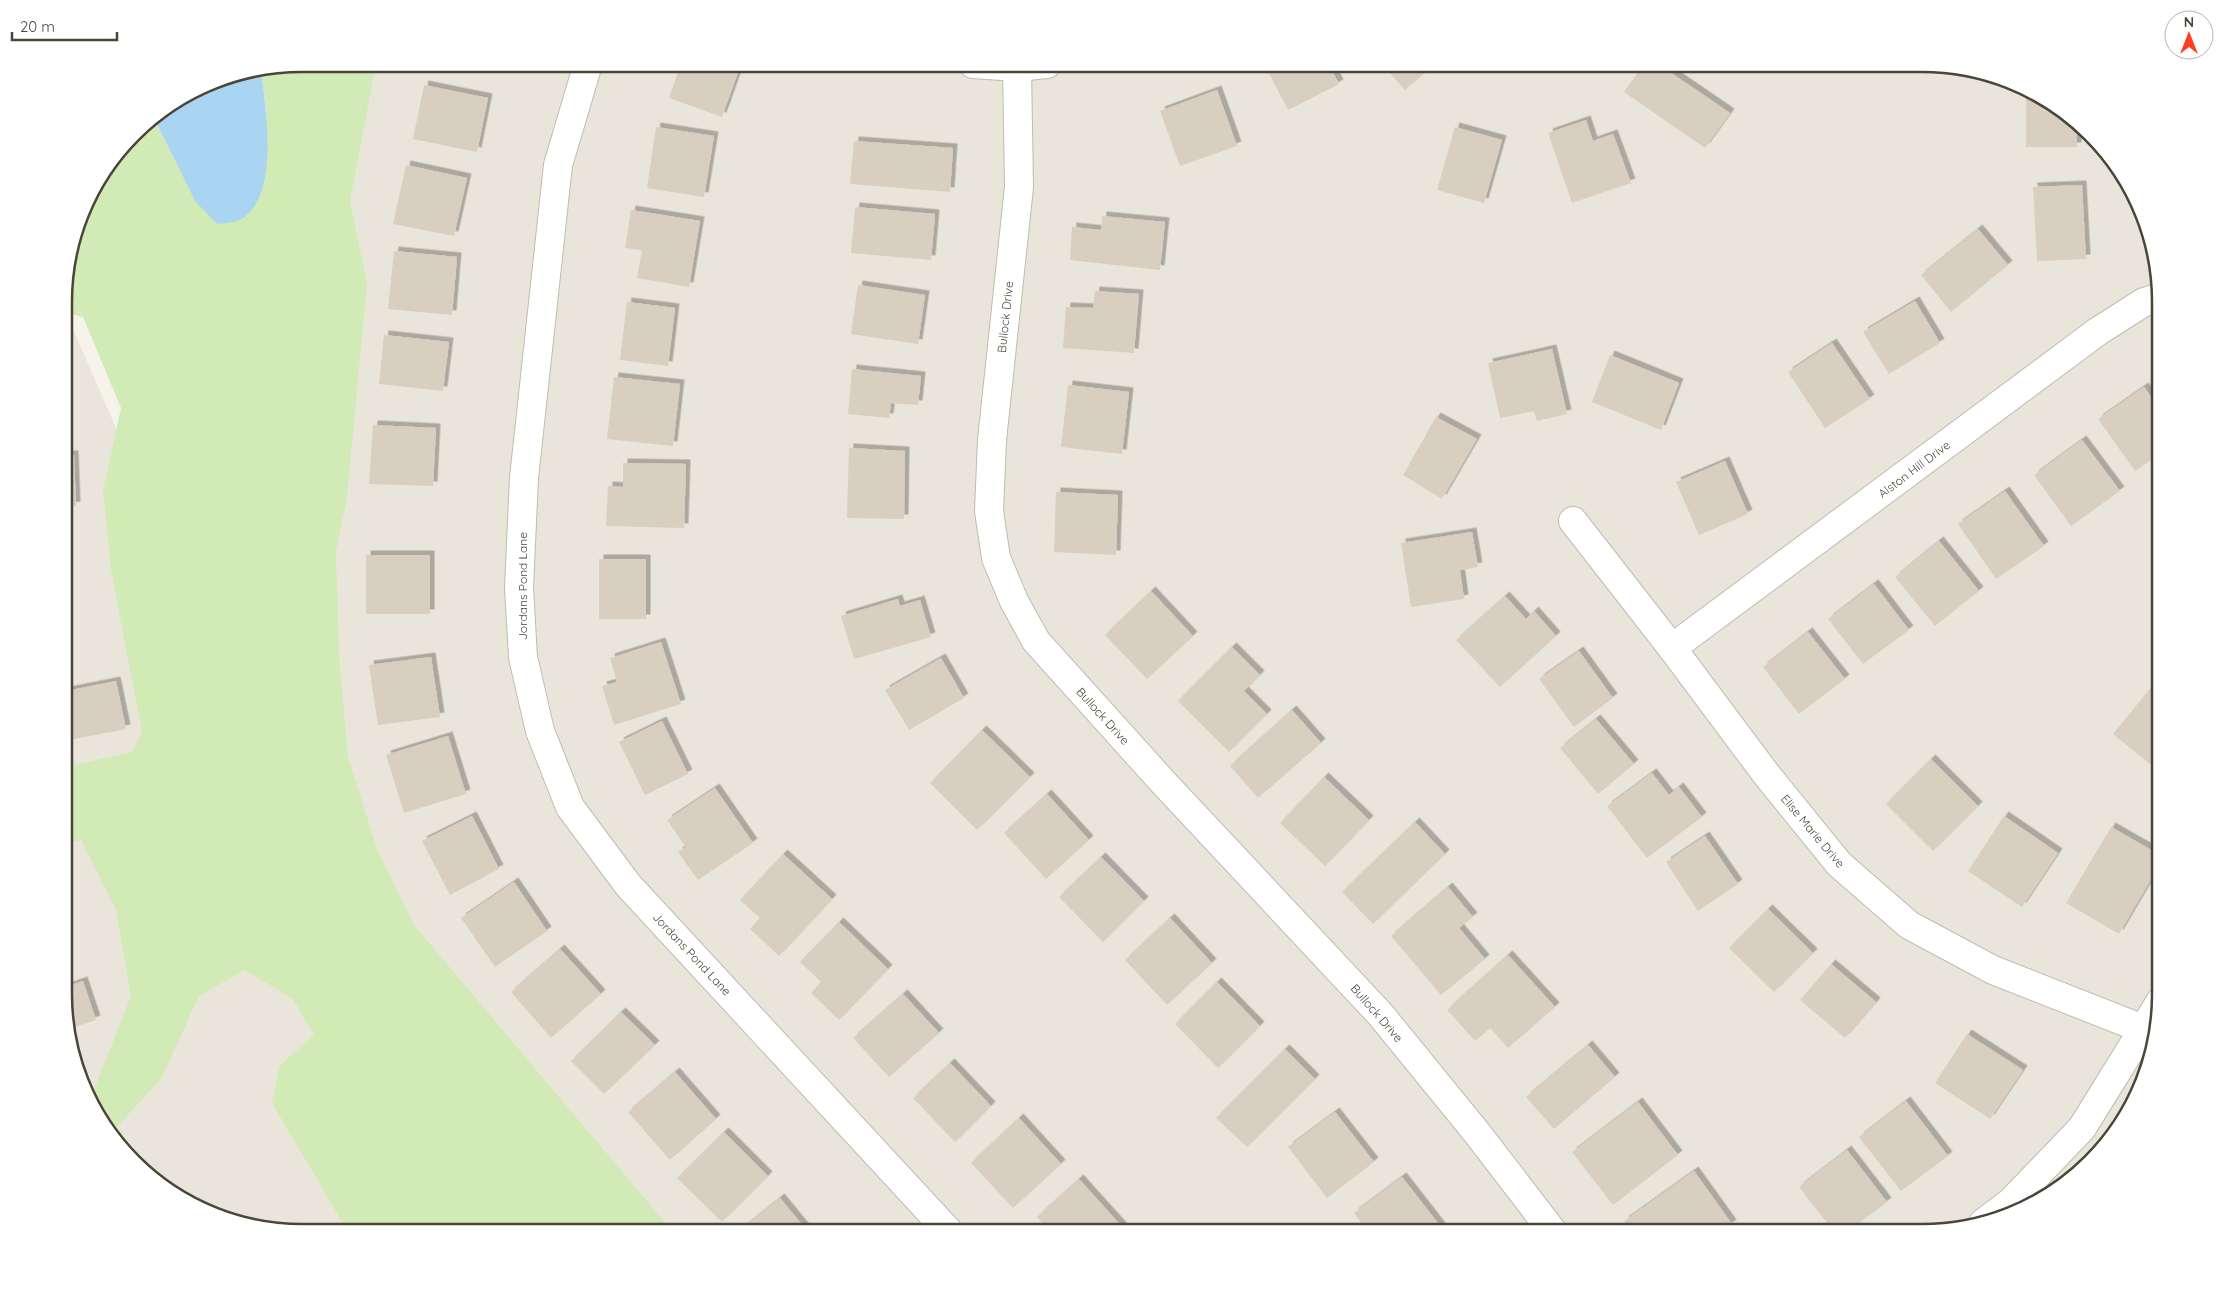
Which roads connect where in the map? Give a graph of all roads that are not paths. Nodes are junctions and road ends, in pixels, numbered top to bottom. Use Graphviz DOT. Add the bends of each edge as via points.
graph roads {
  1 [pos="586,72"];
  2 [pos="1017,72"];
  3 [pos="2152,300"];
  4 [pos="1573,521"];
  5 [pos="1672,648"];
  6 [pos="2150,1017"];
  7 [pos="2143,1029"];
  8 [pos="2003,1208"];
  9 [pos="942,1224"];
  10 [pos="1547,1224"];
  1 -- 9 [label="street, Jordans Pond Lane" via="558,165 524,478 519,588 523,657 540,731 570,807 628,884"];
  2 -- 10 [label="street, Bullock Drive" via="1019,188 992,440 988,511 996,558 1014,601 1036,642 1380,1014"];
  3 -- 5 [label="street, Alston Hill Drive" via="2097,332"];
  4 -- 5 [label="street, Elise Marie Drive"];
  5 -- 7 [label="street, Elise Marie Drive" via="1838,864 1909,925 1993,970"];
  6 -- 7 [label="street"];
  7 -- 8 [label="street" via="2082,1128"];
}
